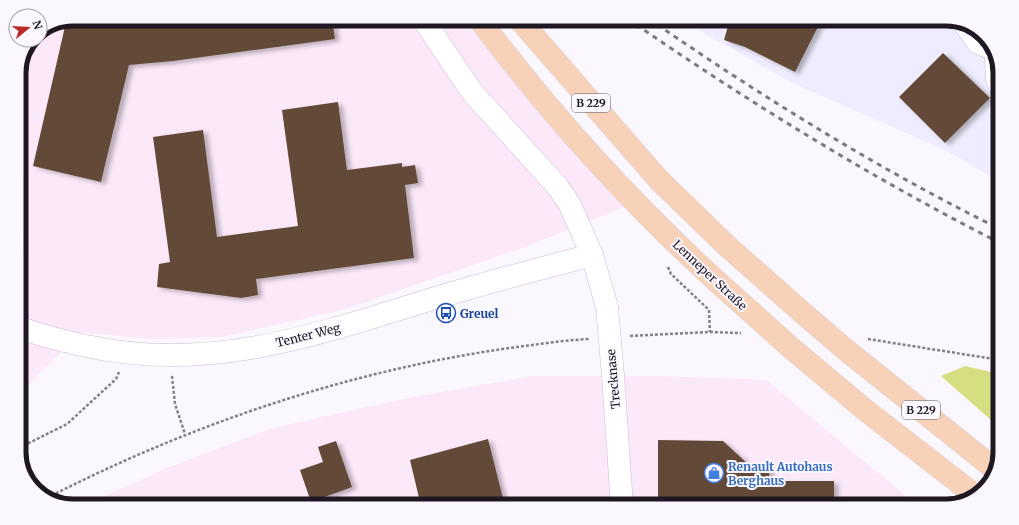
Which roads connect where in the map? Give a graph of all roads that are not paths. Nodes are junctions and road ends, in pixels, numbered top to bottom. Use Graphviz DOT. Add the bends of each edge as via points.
graph roads {
  1 [pos="428,26"];
  2 [pos="483,26"];
  3 [pos="525,26"];
  4 [pos="971,34"];
  5 [pos="984,45"];
  6 [pos="592,255"];
  7 [pos="26,329"];
  8 [pos="991,465"];
  9 [pos="971,492"];
  10 [pos="622,499"];
  1 -- 6 [label="street" via="472,92 558,187 573,211"];
  2 -- 9 [label="main road, Lenneper Straße / B 229, bridge" via="520,73 598,163 680,248 790,347 864,409"];
  3 -- 8 [label="main road, B 229, bridge" via="658,179 727,246 804,314 854,344"];
  4 -- 5 [label="street" via="978,43"];
  6 -- 7 [label="street, Tenter Weg" via="477,286 297,340 210,354 128,353 71,343"];
  6 -- 10 [label="street, Trecknase, bridge" via="607,307"];
}
